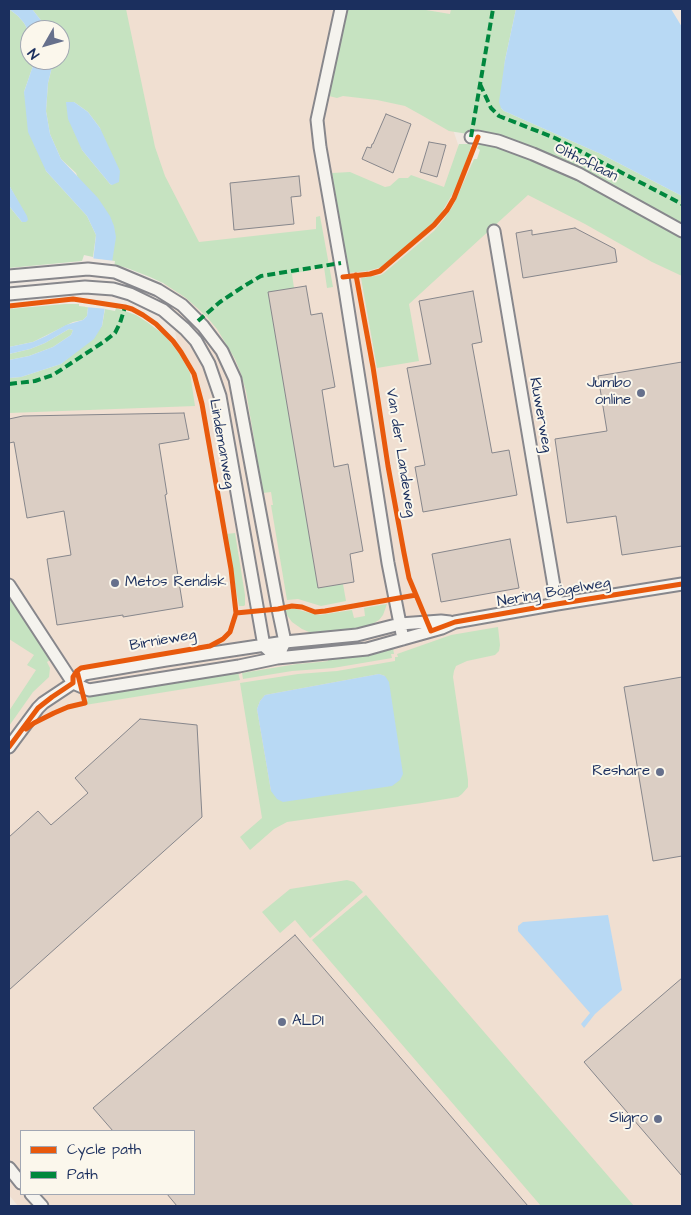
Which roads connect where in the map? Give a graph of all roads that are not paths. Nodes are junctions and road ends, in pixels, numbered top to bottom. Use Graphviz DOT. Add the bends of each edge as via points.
graph roads {
  1 [pos="341,9"];
  2 [pos="471,137"];
  3 [pos="494,231"];
  4 [pos="682,231"];
  5 [pos="9,276"];
  6 [pos="9,294"];
  7 [pos="9,584"];
  8 [pos="682,584"];
  9 [pos="557,604"];
  10 [pos="456,622"];
  11 [pos="400,624"];
  12 [pos="403,639"];
  13 [pos="285,642"];
  14 [pos="264,646"];
  15 [pos="277,658"];
  16 [pos="73,683"];
  17 [pos="9,747"];
  18 [pos="9,1168"];
  19 [pos="20,1181"];
  20 [pos="32,1195"];
  21 [pos="42,1206"];
  1 -- 11 [label="street, Van der Landeweg" via="317,126"];
  2 -- 4 [label="street, Olthoflaan" via="498,142 579,174"];
  3 -- 9 [label="street, Kluwerweg"];
  5 -- 13 [label="street, Lindemanweg" via="88,269 116,272 158,290 182,306 222,351 236,379"];
  6 -- 14 [label="street, Lindemanweg" via="85,287 130,294 163,310 196,341 209,364 220,396"];
  7 -- 16 [label="street"];
  8 -- 9 [label="street, Nering Bögelweg"];
  9 -- 10 [label="street, Nering Bögelweg"];
  10 -- 11 [label="street, Nering Bögelweg"];
  10 -- 12 [label="street, Nering Bögelweg"];
  11 -- 12 [label="street, Van der Landeweg"];
  11 -- 13 [label="street, Nering Bögelweg" via="357,635"];
  12 -- 15 [label="street, Nering Bögelweg" via="367,650"];
  13 -- 14 [label="street, Nering Bögelweg"];
  13 -- 15 [label="street"];
  14 -- 15 [label="street"];
  14 -- 16 [label="street, Birnieweg" via="84,674"];
  15 -- 16 [label="street" via="89,690"];
  16 -- 17 [label="street, Birnieweg" via="43,703"];
  18 -- 19 [label="street"];
  20 -- 21 [label="street"];
}
